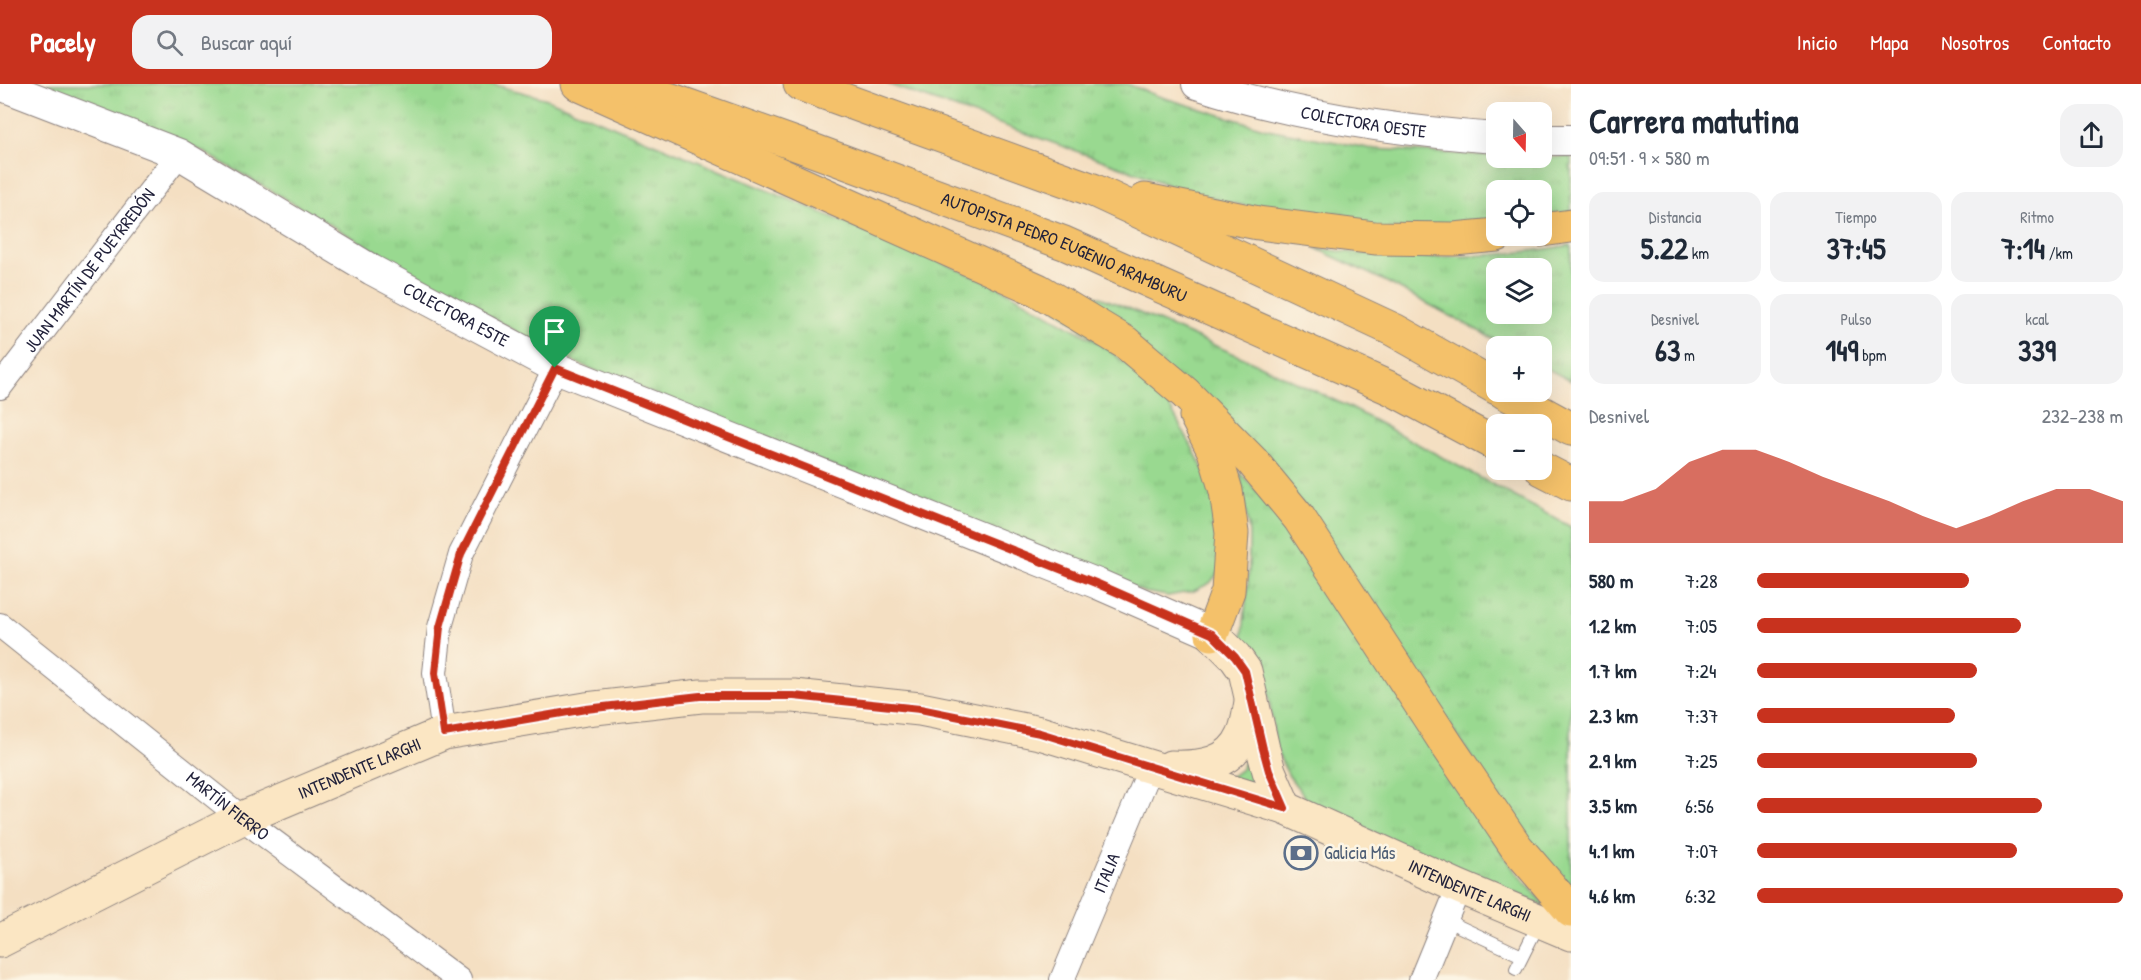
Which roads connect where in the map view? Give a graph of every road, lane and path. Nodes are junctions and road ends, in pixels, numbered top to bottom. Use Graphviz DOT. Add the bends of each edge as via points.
graph roads {
  1 [pos="578,84"];
  2 [pos="617,84"];
  3 [pos="800,84"];
  4 [pos="1197,84"];
  5 [pos="0,85"];
  6 [pos="1486,137"];
  7 [pos="1552,140"];
  8 [pos="1571,140"];
  9 [pos="179,154"];
  10 [pos="1093,190"];
  11 [pos="1571,226"];
  12 [pos="1552,229"];
  13 [pos="1486,236"];
  14 [pos="555,368"];
  15 [pos="1486,382"];
  16 [pos="0,387"];
  17 [pos="1185,393"];
  18 [pos="1522,402"];
  19 [pos="1571,429"];
  20 [pos="1486,439"];
  21 [pos="1552,474"];
  22 [pos="1571,484"];
  23 [pos="0,625"];
  24 [pos="1212,634"];
  25 [pos="1251,700"];
  26 [pos="444,733"];
  27 [pos="1150,767"];
  28 [pos="1285,808"];
  29 [pos="242,818"];
  30 [pos="1459,887"];
  31 [pos="1571,911"];
  32 [pos="1445,920"];
  33 [pos="1540,920"];
  34 [pos="1571,934"];
  35 [pos="0,941"];
  36 [pos="1522,956"];
  37 [pos="1516,969"];
  38 [pos="459,980"];
  39 [pos="1062,980"];
  40 [pos="1421,980"];
  1 -- 17 [label="highway" via="1038,290 1126,343"];
  2 -- 20 [label="highway, AUTOPISTA PEDRO EUGENIO ARAMBURU" via="807,148 1064,243 1392,389"];
  3 -- 10 [label="highway"];
  4 -- 6 [label="street, COLECTORA OESTE" via="1294,111 1360,124"];
  5 -- 9 [label="street, COLECTORA ESTE"];
  7 -- 8 [label="street"];
  9 -- 14 [label="street, COLECTORA ESTE" via="372,270"];
  9 -- 16 [label="street, JUAN MARTÍN DE PUEYRREDÓN"];
  10 -- 13 [label="highway" via="1258,223 1375,238"];
  10 -- 15 [label="highway" via="1394,330"];
  11 -- 12 [label="highway"];
  14 -- 24 [label="street, COLECTORA ESTE" via="1098,584"];
  14 -- 26 [label="street" via="461,554 440,627 435,673"];
  17 -- 24 [label="highway" via="1214,451 1226,491 1232,533 1228,591"];
  17 -- 31 [label="highway" via="1252,461 1299,518 1517,848"];
  18 -- 19 [label="highway"];
  21 -- 22 [label="highway"];
  23 -- 29 [label="street, MARTÍN FIERRO"];
  24 -- 25 [label="main road, COLECTORA ESTE" via="1245,671"];
  25 -- 27 [label="main road" via="1244,734 1217,763 1193,768"];
  25 -- 28 [label="main road, COLECTORA ESTE" via="1269,771"];
  26 -- 27 [label="main road, INTENDENTE LARGHI" via="586,709 700,696 794,696 920,709 1040,733"];
  26 -- 29 [label="main road, INTENDENTE LARGHI"];
  27 -- 28 [label="main road, INTENDENTE LARGHI"];
  27 -- 39 [label="street, ITALIA"];
  28 -- 30 [label="main road, INTENDENTE LARGHI"];
  29 -- 35 [label="main road, INTENDENTE LARGHI"];
  29 -- 38 [label="street, MARTÍN FIERRO"];
  30 -- 32 [label="street"];
  30 -- 33 [label="main road, INTENDENTE LARGHI"];
  32 -- 36 [label="lane"];
  32 -- 40 [label="street"];
  33 -- 34 [label="main road, INTENDENTE LARGHI"];
  33 -- 36 [label="lane"];
  36 -- 37 [label="lane"];
}
